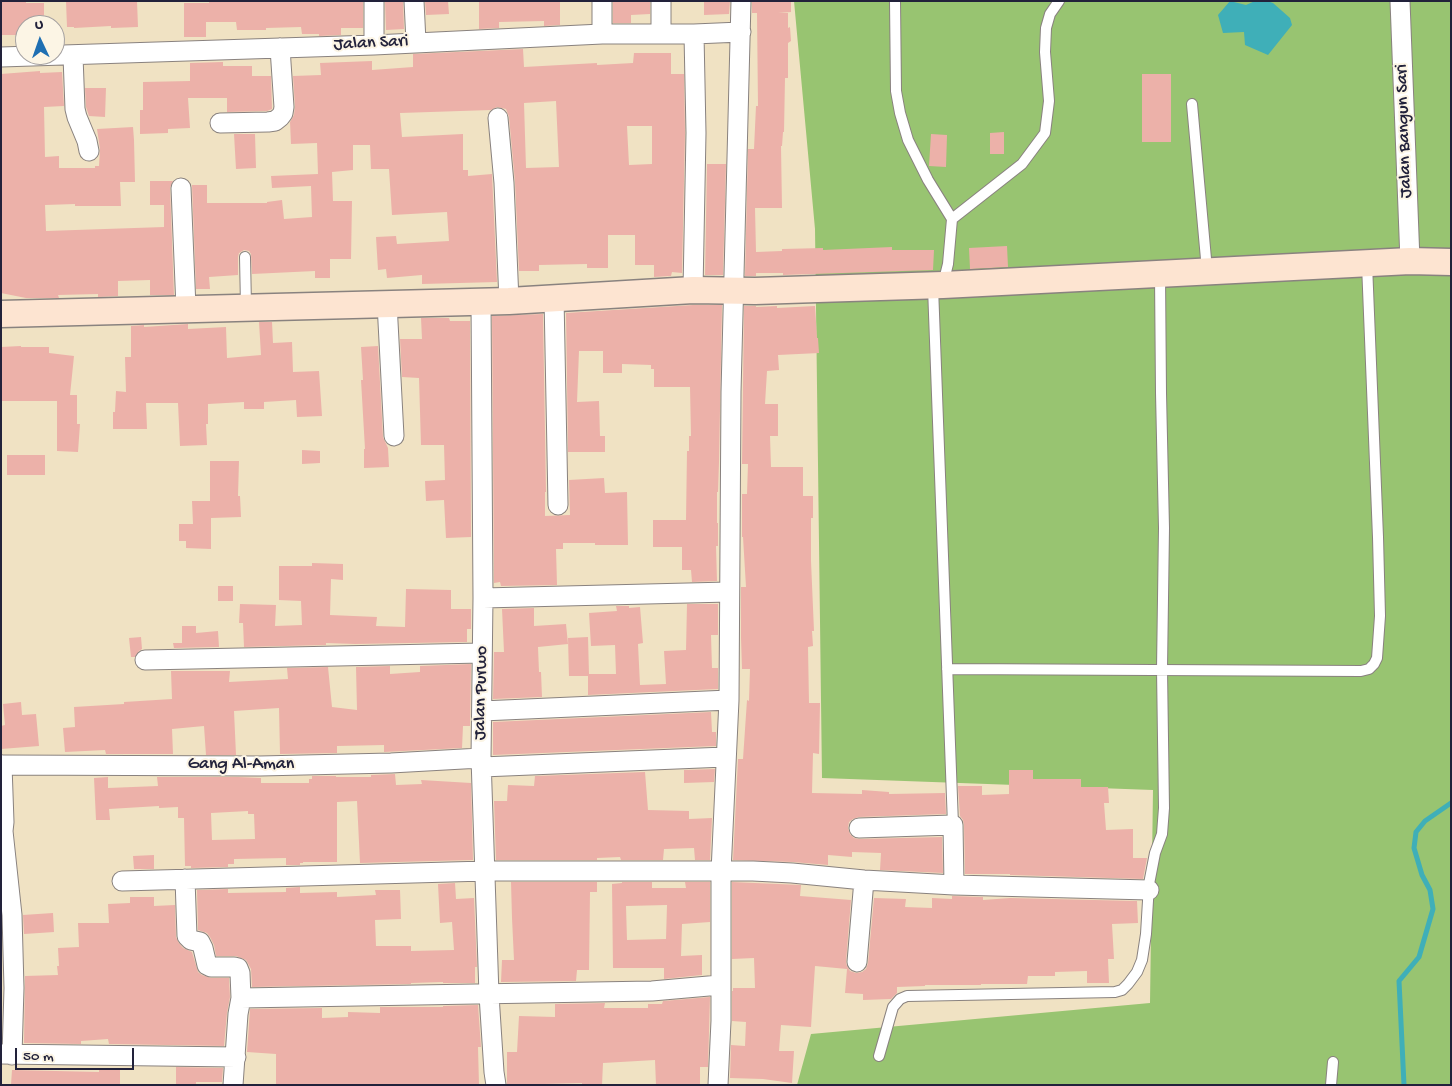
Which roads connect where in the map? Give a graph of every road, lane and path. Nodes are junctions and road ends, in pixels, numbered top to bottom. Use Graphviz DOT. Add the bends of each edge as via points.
graph roads {
  1 [pos="374,1"];
  2 [pos="414,1"];
  3 [pos="602,1"];
  4 [pos="661,1"];
  5 [pos="741,1"];
  6 [pos="895,1"];
  7 [pos="1059,1"];
  8 [pos="1400,1"];
  9 [pos="741,32"];
  10 [pos="602,34"];
  11 [pos="661,34"];
  12 [pos="694,34"];
  13 [pos="416,42"];
  14 [pos="374,45"];
  15 [pos="280,48"];
  16 [pos="73,56"];
  17 [pos="1,57"];
  18 [pos="1192,104"];
  19 [pos="498,118"];
  20 [pos="220,123"];
  21 [pos="89,151"];
  22 [pos="181,188"];
  23 [pos="952,219"];
  24 [pos="245,258"];
  25 [pos="1410,262"];
  26 [pos="1451,262"];
  27 [pos="1367,264"];
  28 [pos="1208,271"];
  29 [pos="1160,275"];
  30 [pos="938,285"];
  31 [pos="693,290"];
  32 [pos="734,290"];
  33 [pos="554,297"];
  34 [pos="509,300"];
  35 [pos="481,301"];
  36 [pos="387,303"];
  37 [pos="186,308"];
  38 [pos="246,308"];
  39 [pos="1,314"];
  40 [pos="394,436"];
  41 [pos="558,505"];
  42 [pos="729,592"];
  43 [pos="483,598"];
  44 [pos="482,653"];
  45 [pos="145,660"];
  46 [pos="947,669"];
  47 [pos="1162,669"];
  48 [pos="729,700"];
  49 [pos="482,711"];
  50 [pos="725,757"];
  51 [pos="481,762"];
  52 [pos="2,765"];
  53 [pos="953,826"];
  54 [pos="859,828"];
  55 [pos="2,831"];
  56 [pos="486,871"];
  57 [pos="721,872"];
  58 [pos="185,879"];
  59 [pos="864,880"];
  60 [pos="122,881"];
  61 [pos="954,885"];
  62 [pos="1149,890"];
  63 [pos="857,962"];
  64 [pos="720,985"];
  65 [pos="490,995"];
  66 [pos="241,998"];
  67 [pos="7,1055"];
  68 [pos="879,1056"];
  69 [pos="236,1057"];
  70 [pos="1333,1062"];
  71 [pos="233,1085"];
  72 [pos="496,1085"];
  73 [pos="718,1085"];
  74 [pos="1331,1085"];
  1 -- 14 [label="street"];
  2 -- 13 [label="street"];
  3 -- 10 [label="street"];
  4 -- 11 [label="street"];
  5 -- 9 [label="street"];
  6 -- 23 [label="lane" via="896,91 900,113 908,140"];
  7 -- 23 [label="lane" via="1046,28 1049,101 1045,133 1022,164"];
  8 -- 25 [label="street, Jalan Bangun Sari"];
  9 -- 12 [label="street, Jalan Sari"];
  9 -- 32 [label="street"];
  10 -- 11 [label="street, Jalan Sari"];
  10 -- 13 [label="street, Jalan Sari"];
  11 -- 12 [label="street, Jalan Sari"];
  12 -- 31 [label="street"];
  13 -- 14 [label="street, Jalan Sari"];
  14 -- 15 [label="street, Jalan Sari"];
  15 -- 16 [label="street, Jalan Sari"];
  15 -- 20 [label="street" via="284,107 280,117 268,122"];
  16 -- 17 [label="street, Jalan Sari"];
  16 -- 21 [label="street" via="75,109"];
  18 -- 28 [label="lane"];
  19 -- 34 [label="street"];
  22 -- 37 [label="street"];
  23 -- 30 [label="lane" via="948,264"];
  24 -- 38 [label="lane"];
  25 -- 26 [label="street"];
  25 -- 27 [label="street"];
  27 -- 28 [label="street"];
  27 -- 47 [label="lane" via="1380,616 1374,664 1361,671"];
  28 -- 29 [label="street"];
  29 -- 30 [label="street"];
  29 -- 47 [label="lane" via="1164,528"];
  30 -- 32 [label="street"];
  30 -- 46 [label="lane"];
  31 -- 32 [label="street"];
  31 -- 33 [label="street"];
  32 -- 42 [label="street"];
  33 -- 34 [label="street"];
  33 -- 41 [label="street"];
  34 -- 35 [label="street"];
  35 -- 36 [label="street"];
  35 -- 43 [label="street, Jalan Purwo"];
  36 -- 38 [label="street"];
  36 -- 40 [label="street"];
  37 -- 38 [label="street"];
  37 -- 39 [label="street"];
  42 -- 43 [label="street"];
  42 -- 48 [label="street"];
  43 -- 44 [label="street, Jalan Purwo"];
  44 -- 45 [label="street"];
  44 -- 49 [label="street, Jalan Purwo"];
  46 -- 47 [label="lane"];
  46 -- 53 [label="lane"];
  47 -- 62 [label="lane" via="1164,808 1162,834 1155,853"];
  48 -- 49 [label="street"];
  48 -- 50 [label="street"];
  49 -- 51 [label="street, Jalan Purwo"];
  50 -- 51 [label="street, Gang Al-Aman"];
  50 -- 57 [label="street"];
  51 -- 52 [label="street, Gang Al-Aman" via="270,766"];
  51 -- 56 [label="street, Jalan Purwo"];
  52 -- 55 [label="street"];
  53 -- 54 [label="street"];
  53 -- 61 [label="street"];
  55 -- 67 [label="street" via="12,914 14,988"];
  56 -- 57 [label="street"];
  56 -- 58 [label="street"];
  56 -- 65 [label="street, Jalan Purwo"];
  57 -- 59 [label="street" via="779,872"];
  57 -- 64 [label="street"];
  58 -- 60 [label="street"];
  58 -- 66 [label="street" via="187,936 200,942 207,965 238,968"];
  59 -- 61 [label="street"];
  59 -- 63 [label="street"];
  61 -- 62 [label="street"];
  62 -- 68 [label="lane" via="1142,960 1122,990 907,996 893,1007"];
  64 -- 65 [label="street" via="652,991"];
  64 -- 73 [label="street"];
  65 -- 66 [label="street"];
  65 -- 72 [label="street, Jalan Purwo"];
  66 -- 69 [label="street"];
  67 -- 69 [label="street"];
  69 -- 71 [label="street"];
  70 -- 74 [label="lane"];
}
